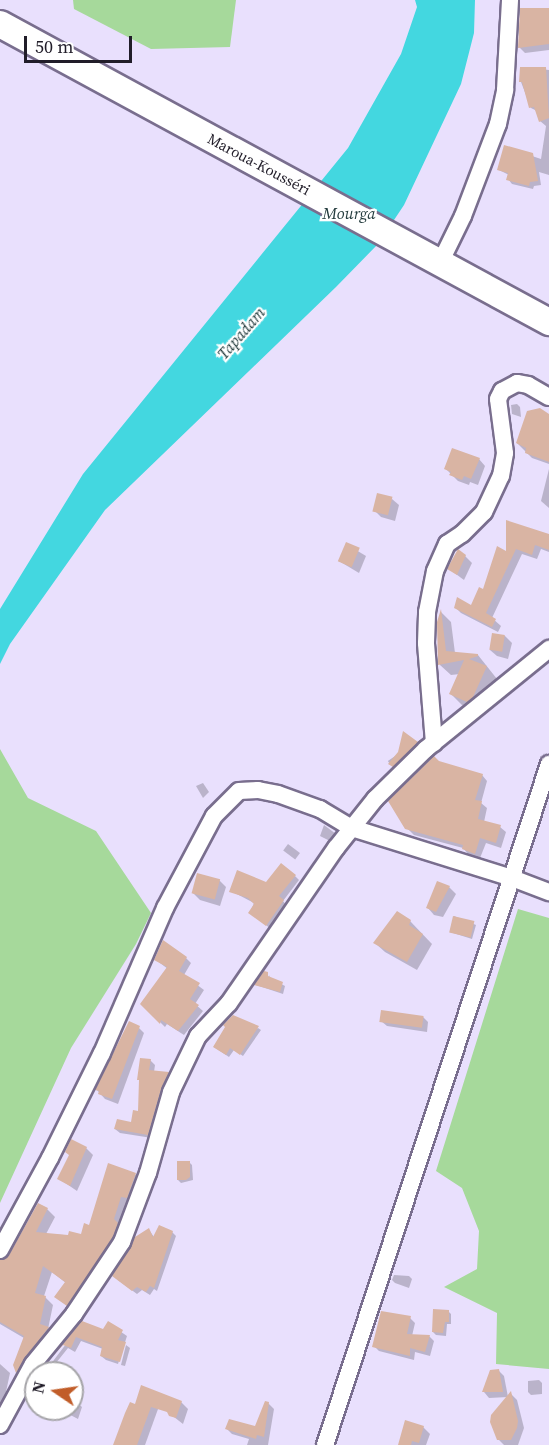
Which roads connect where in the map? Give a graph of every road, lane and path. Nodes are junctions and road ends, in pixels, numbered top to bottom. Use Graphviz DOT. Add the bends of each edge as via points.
graph roads {
  1 [pos="510,0"];
  2 [pos="0,24"];
  3 [pos="440,263"];
  4 [pos="549,322"];
  5 [pos="549,397"];
  6 [pos="549,649"];
  7 [pos="434,743"];
  8 [pos="549,764"];
  9 [pos="352,828"];
  10 [pos="512,878"];
  11 [pos="549,892"];
  12 [pos="0,1250"];
  13 [pos="0,1425"];
  14 [pos="325,1445"];
  1 -- 3 [label="street" via="505,90 498,124 463,216"];
  2 -- 3 [label="highway, Maroua-Kousséri"];
  3 -- 4 [label="highway, Maroua-Kousséri"];
  5 -- 7 [label="street" via="517,383 502,391 498,399 505,453 501,476 484,512 447,544 435,572 426,643"];
  6 -- 7 [label="street"];
  7 -- 9 [label="street" via="383,790"];
  8 -- 10 [label="street"];
  9 -- 10 [label="street"];
  9 -- 12 [label="street" via="320,809 258,790 239,791 214,816 165,908 66,1127"];
  9 -- 13 [label="street" via="229,1003 198,1036 171,1092 148,1173 122,1242 74,1314 33,1365"];
  10 -- 11 [label="street"];
  10 -- 14 [label="street"];
}
